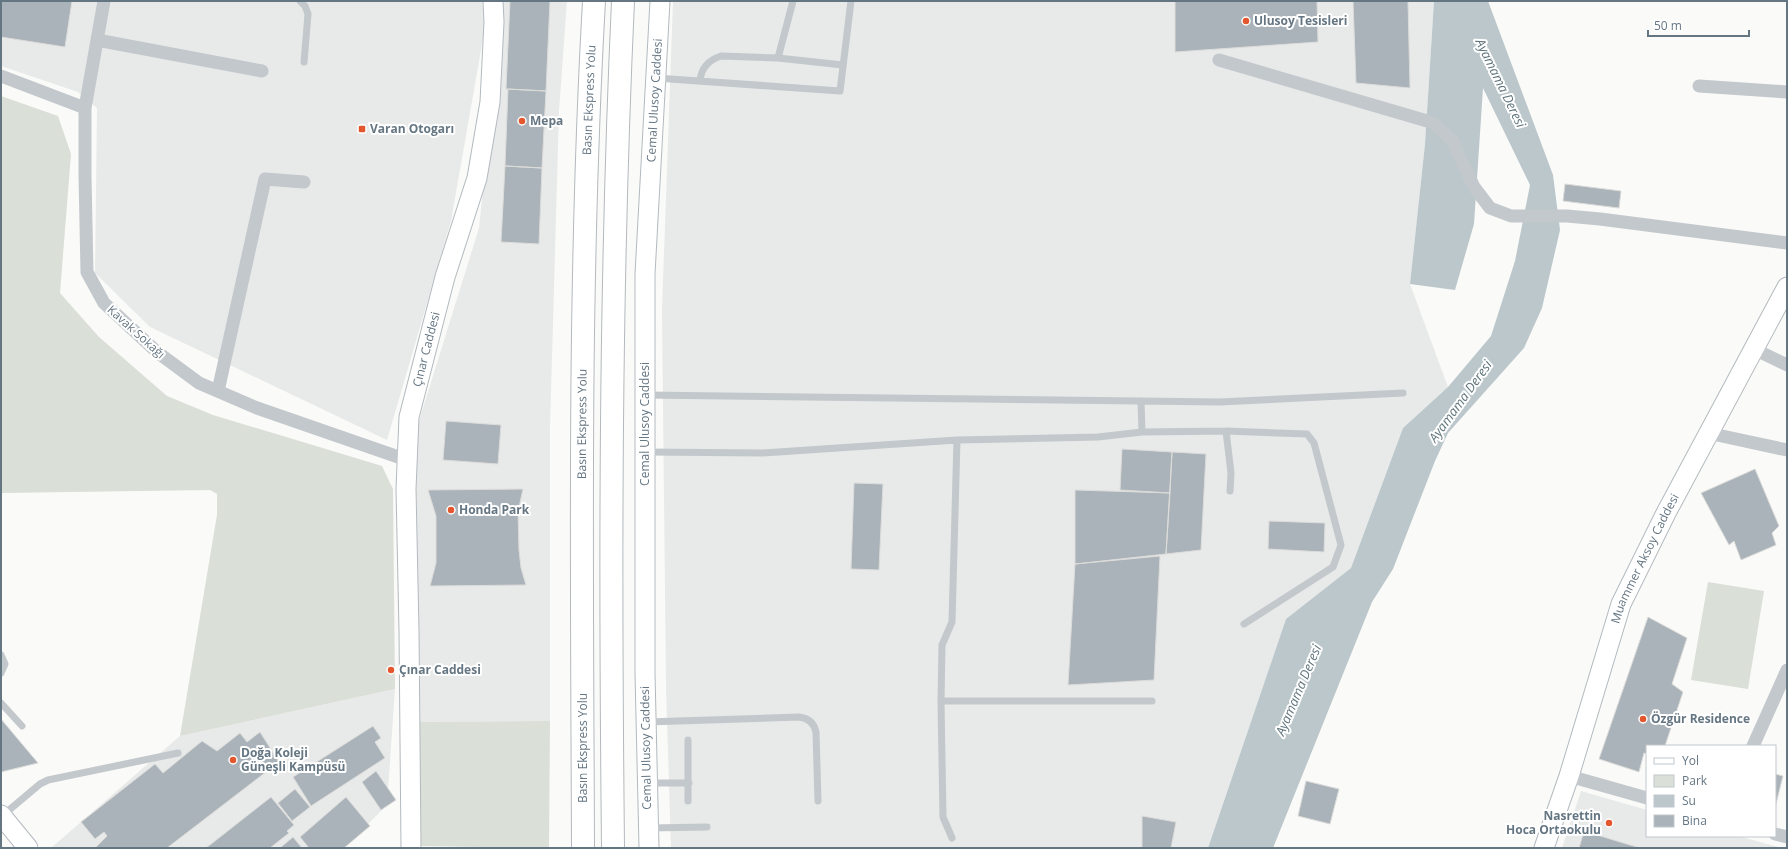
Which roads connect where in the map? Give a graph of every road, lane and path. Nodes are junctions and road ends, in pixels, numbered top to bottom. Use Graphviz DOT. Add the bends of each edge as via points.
graph roads {
  1 [pos="104,1"];
  2 [pos="300,1"];
  3 [pos="493,1"];
  4 [pos="594,1"];
  5 [pos="623,1"];
  6 [pos="660,1"];
  7 [pos="793,1"];
  8 [pos="851,1"];
  9 [pos="97,40"];
  10 [pos="778,58"];
  11 [pos="1219,60"];
  12 [pos="304,62"];
  13 [pos="843,65"];
  14 [pos="262,71"];
  15 [pos="1,76"];
  16 [pos="655,78"];
  17 [pos="700,81"];
  18 [pos="1699,86"];
  19 [pos="1787,92"];
  20 [pos="86,108"];
  21 [pos="304,182"];
  22 [pos="1787,243"];
  23 [pos="1787,287"];
  24 [pos="1754,349"];
  25 [pos="1787,365"];
  26 [pos="218,391"];
  27 [pos="1403,393"];
  28 [pos="646,395"];
  29 [pos="1141,401"];
  30 [pos="1226,431"];
  31 [pos="1142,432"];
  32 [pos="1708,433"];
  33 [pos="957,440"];
  34 [pos="1787,450"];
  35 [pos="645,452"];
  36 [pos="407,460"];
  37 [pos="1230,491"];
  38 [pos="1244,624"];
  39 [pos="1,655"];
  40 [pos="1787,670"];
  41 [pos="1,674"];
  42 [pos="941,701"];
  43 [pos="1152,701"];
  44 [pos="1,704"];
  45 [pos="646,722"];
  46 [pos="22,726"];
  47 [pos="688,740"];
  48 [pos="1753,745"];
  49 [pos="178,753"];
  50 [pos="1569,776"];
  51 [pos="647,783"];
  52 [pos="688,783"];
  53 [pos="1646,798"];
  54 [pos="818,800"];
  55 [pos="688,802"];
  56 [pos="2,815"];
  57 [pos="707,827"];
  58 [pos="648,828"];
  59 [pos="1776,834"];
  60 [pos="1787,837"];
  61 [pos="952,838"];
  62 [pos="582,847"];
  63 [pos="28,848"];
  64 [pos="411,848"];
  65 [pos="612,848"];
  66 [pos="649,848"];
  67 [pos="1544,848"];
  1 -- 9 [label="street, Kavak Sokağı"];
  2 -- 12 [label="lane" via="308,14"];
  3 -- 36 [label="main road, Çınar Caddesi" via="490,102 477,178 444,277 409,417"];
  4 -- 62 [label="highway, Basın Ekspress Yolu" via="587,180 582,444"];
  5 -- 65 [label="highway" via="615,239"];
  6 -- 16 [label="main road, Cemal Ulusoy Caddesi"];
  7 -- 10 [label="lane"];
  8 -- 13 [label="lane"];
  9 -- 14 [label="street"];
  9 -- 20 [label="street, Kavak Sokağı"];
  10 -- 13 [label="lane"];
  10 -- 17 [label="lane" via="721,56 705,66"];
  11 -- 22 [label="street" via="1434,124 1452,140 1474,187 1490,208 1512,216 1567,216"];
  13 -- 17 [label="lane" via="840,91"];
  15 -- 20 [label="street"];
  16 -- 17 [label="lane"];
  16 -- 28 [label="main road, Cemal Ulusoy Caddesi" via="645,274"];
  18 -- 19 [label="street"];
  20 -- 26 [label="street, Kavak Sokağı" via="84,176 87,272 104,303 157,352 199,383"];
  21 -- 26 [label="street" via="265,179"];
  23 -- 24 [label="main road, Muammer Aksoy Caddesi"];
  24 -- 25 [label="street"];
  24 -- 32 [label="main road, Muammer Aksoy Caddesi"];
  26 -- 36 [label="street, Kavak Sokağı" via="257,408"];
  27 -- 29 [label="lane" via="1220,402"];
  28 -- 29 [label="lane"];
  28 -- 35 [label="main road, Cemal Ulusoy Caddesi"];
  29 -- 31 [label="lane"];
  30 -- 31 [label="lane"];
  30 -- 37 [label="lane" via="1231,473"];
  30 -- 38 [label="lane" via="1307,434 1314,443 1341,545 1333,566"];
  31 -- 33 [label="lane" via="1098,437"];
  32 -- 34 [label="street"];
  32 -- 50 [label="main road, Muammer Aksoy Caddesi" via="1621,604"];
  33 -- 35 [label="lane" via="763,453"];
  33 -- 42 [label="lane" via="952,622 942,645"];
  35 -- 45 [label="main road, Cemal Ulusoy Caddesi"];
  36 -- 64 [label="main road, Çınar Caddesi"];
  39 -- 41 [label="lane" via="5,664"];
  40 -- 48 [label="street"];
  42 -- 43 [label="lane"];
  42 -- 61 [label="lane" via="944,817"];
  44 -- 46 [label="lane"];
  45 -- 51 [label="main road, Cemal Ulusoy Caddesi"];
  45 -- 54 [label="lane" via="799,717 809,720 816,732"];
  47 -- 52 [label="lane"];
  49 -- 56 [label="lane" via="48,780"];
  50 -- 53 [label="street"];
  50 -- 67 [label="main road, Muammer Aksoy Caddesi"];
  51 -- 52 [label="lane"];
  51 -- 58 [label="main road, Cemal Ulusoy Caddesi"];
  52 -- 55 [label="lane"];
  56 -- 63 [label="main road"];
  57 -- 58 [label="lane"];
  58 -- 66 [label="main road, Cemal Ulusoy Caddesi"];
  59 -- 60 [label="street"];
}
